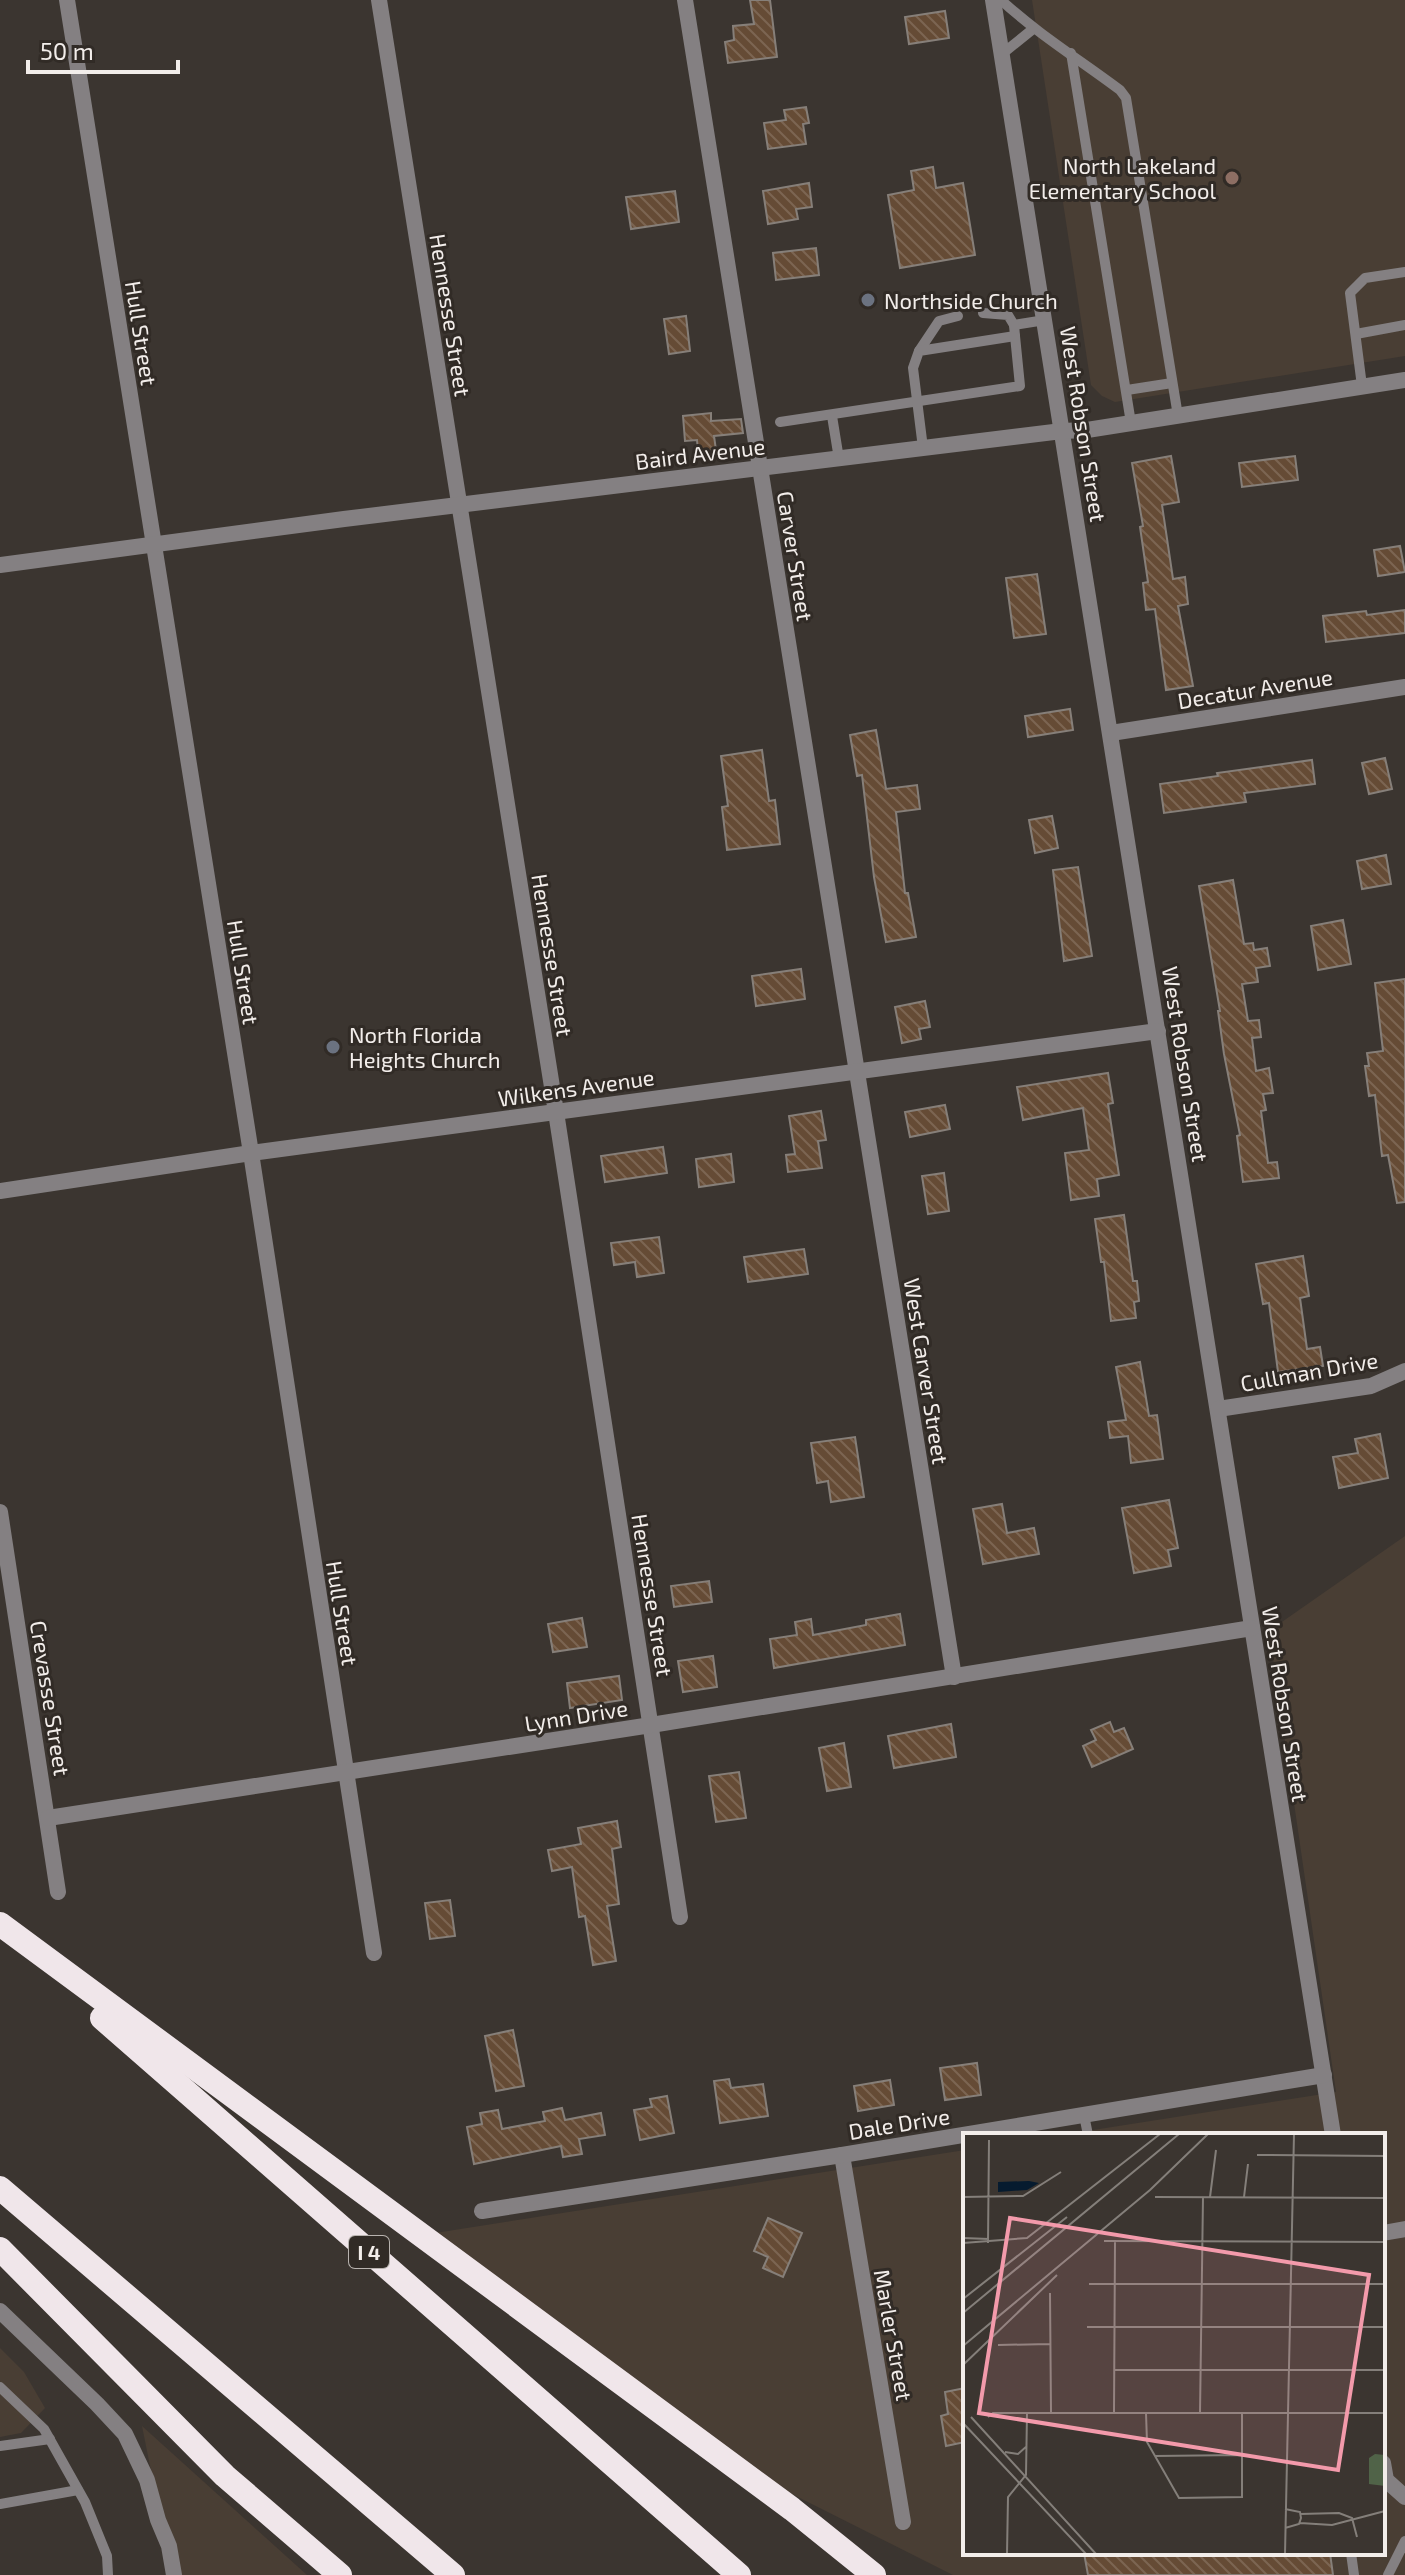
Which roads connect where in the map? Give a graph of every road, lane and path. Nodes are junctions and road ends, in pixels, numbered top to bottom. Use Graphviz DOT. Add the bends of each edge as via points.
graph roads {
  1 [pos="67,0"];
  2 [pos="379,0"];
  3 [pos="685,0"];
  4 [pos="993,0"];
  5 [pos="1001,0"];
  6 [pos="1033,29"];
  7 [pos="1071,53"];
  8 [pos="1002,54"];
  9 [pos="1405,272"];
  10 [pos="983,313"];
  11 [pos="958,316"];
  12 [pos="1045,320"];
  13 [pos="1405,325"];
  14 [pos="1014,330"];
  15 [pos="1356,334"];
  16 [pos="919,351"];
  17 [pos="1405,380"];
  18 [pos="1172,383"];
  19 [pos="1362,386"];
  20 [pos="1127,390"];
  21 [pos="917,403"];
  22 [pos="832,416"];
  23 [pos="1178,416"];
  24 [pos="780,422"];
  25 [pos="1131,423"];
  26 [pos="1062,431"];
  27 [pos="923,448"];
  28 [pos="839,459"];
  29 [pos="759,468"];
  30 [pos="460,505"];
  31 [pos="154,544"];
  32 [pos="0,565"];
  33 [pos="1405,689"];
  34 [pos="1111,733"];
  35 [pos="1158,1031"];
  36 [pos="857,1072"];
  37 [pos="556,1112"];
  38 [pos="251,1153"];
  39 [pos="0,1191"];
  40 [pos="1405,1371"];
  41 [pos="1218,1409"];
  42 [pos="0,1512"];
  43 [pos="1252,1628"];
  44 [pos="954,1677"];
  45 [pos="651,1725"];
  46 [pos="346,1772"];
  47 [pos="48,1818"];
  48 [pos="58,1892"];
  49 [pos="680,1917"];
  50 [pos="0,1926"];
  51 [pos="374,1953"];
  52 [pos="1324,2075"];
  53 [pos="1084,2115"];
  54 [pos="975,2133"];
  55 [pos="1088,2133"];
  56 [pos="1333,2133"];
  57 [pos="963,2135"];
  58 [pos="842,2155"];
  59 [pos="0,2188"];
  60 [pos="482,2211"];
  61 [pos="1405,2229"];
  62 [pos="1385,2233"];
  63 [pos="0,2249"];
  64 [pos="0,2311"];
  65 [pos="0,2387"];
  66 [pos="50,2439"];
  67 [pos="0,2446"];
  68 [pos="1385,2474"];
  69 [pos="78,2490"];
  70 [pos="1405,2497"];
  71 [pos="0,2504"];
  72 [pos="158,2520"];
  73 [pos="903,2522"];
  74 [pos="1405,2541"];
  75 [pos="1351,2555"];
  76 [pos="108,2575"];
  77 [pos="162,2575"];
  78 [pos="174,2575"];
  79 [pos="340,2575"];
  80 [pos="453,2575"];
  81 [pos="739,2575"];
  82 [pos="874,2575"];
  83 [pos="1354,2575"];
  84 [pos="1388,2575"];
  1 -- 31 [label="street, Hull Street"];
  2 -- 30 [label="street, Hennesse Street"];
  3 -- 29 [label="street, Carver Street"];
  4 -- 8 [label="street, West Robson Street"];
  5 -- 6 [label="lane"];
  6 -- 7 [label="lane"];
  6 -- 8 [label="lane"];
  7 -- 18 [label="lane" via="1120,90 1129,108"];
  7 -- 20 [label="lane"];
  8 -- 12 [label="street, West Robson Street"];
  9 -- 15 [label="lane" via="1365,278 1350,293"];
  10 -- 14 [label="lane" via="1008,315"];
  11 -- 16 [label="lane" via="939,321"];
  12 -- 14 [label="lane"];
  12 -- 26 [label="street, West Robson Street"];
  13 -- 15 [label="lane"];
  14 -- 16 [label="lane"];
  14 -- 21 [label="lane" via="1020,386"];
  15 -- 19 [label="lane"];
  16 -- 21 [label="lane" via="913,368"];
  17 -- 19 [label="street, Baird Avenue"];
  18 -- 20 [label="lane"];
  18 -- 23 [label="lane"];
  19 -- 23 [label="street, Baird Avenue"];
  20 -- 25 [label="lane"];
  21 -- 22 [label="lane"];
  21 -- 27 [label="lane"];
  22 -- 24 [label="lane"];
  22 -- 28 [label="lane"];
  23 -- 25 [label="street, Baird Avenue"];
  25 -- 26 [label="street, Baird Avenue"];
  26 -- 27 [label="street, Baird Avenue"];
  26 -- 34 [label="street, West Robson Street"];
  27 -- 28 [label="street, Baird Avenue"];
  28 -- 29 [label="street, Baird Avenue"];
  29 -- 30 [label="street, Baird Avenue"];
  29 -- 36 [label="street, Carver Street"];
  30 -- 31 [label="street, Baird Avenue"];
  30 -- 37 [label="street, Hennesse Street"];
  31 -- 32 [label="street, Baird Avenue"];
  31 -- 38 [label="street, Hull Street"];
  33 -- 34 [label="street, Decatur Avenue"];
  34 -- 35 [label="street, West Robson Street"];
  35 -- 36 [label="street, Wilkens Avenue"];
  35 -- 41 [label="street, West Robson Street"];
  36 -- 37 [label="street, Wilkens Avenue"];
  36 -- 44 [label="street, West Carver Street"];
  37 -- 38 [label="street, Wilkens Avenue"];
  37 -- 45 [label="street, Hennesse Street"];
  38 -- 39 [label="street, Wilkens Avenue"];
  38 -- 46 [label="street, Hull Street"];
  40 -- 41 [label="street, Cullman Drive" via="1371,1386"];
  41 -- 43 [label="street, West Robson Street"];
  42 -- 47 [label="street, Crevasse Street"];
  43 -- 44 [label="street, Lynn Drive"];
  43 -- 52 [label="street, West Robson Street"];
  44 -- 45 [label="street, Lynn Drive"];
  45 -- 46 [label="street, Lynn Drive"];
  45 -- 49 [label="street, Hennesse Street"];
  46 -- 47 [label="street, Lynn Drive"];
  46 -- 51 [label="street, Hull Street"];
  47 -- 48 [label="street, Crevasse Street"];
  50 -- 81 [label="highway, I 4"];
  50 -- 82 [label="highway"];
  52 -- 53 [label="street, Dale Drive"];
  52 -- 56 [label="street, West Robson Street"];
  53 -- 54 [label="street, Dale Drive"];
  53 -- 55 [label="lane"];
  57 -- 58 [label="street, Dale Drive"];
  58 -- 60 [label="street, Dale Drive"];
  58 -- 73 [label="street, Marler Street"];
  59 -- 80 [label="highway"];
  61 -- 62 [label="street"];
  63 -- 79 [label="highway" via="225,2476"];
  64 -- 72 [label="street" via="125,2434 147,2480"];
  65 -- 66 [label="lane"];
  66 -- 67 [label="lane"];
  66 -- 69 [label="lane"];
  68 -- 70 [label="street"];
  69 -- 71 [label="lane"];
  69 -- 76 [label="lane" via="107,2556"];
  72 -- 77 [label="street"];
  72 -- 78 [label="street"];
  74 -- 84 [label="lane"];
  75 -- 83 [label="lane"];
}
